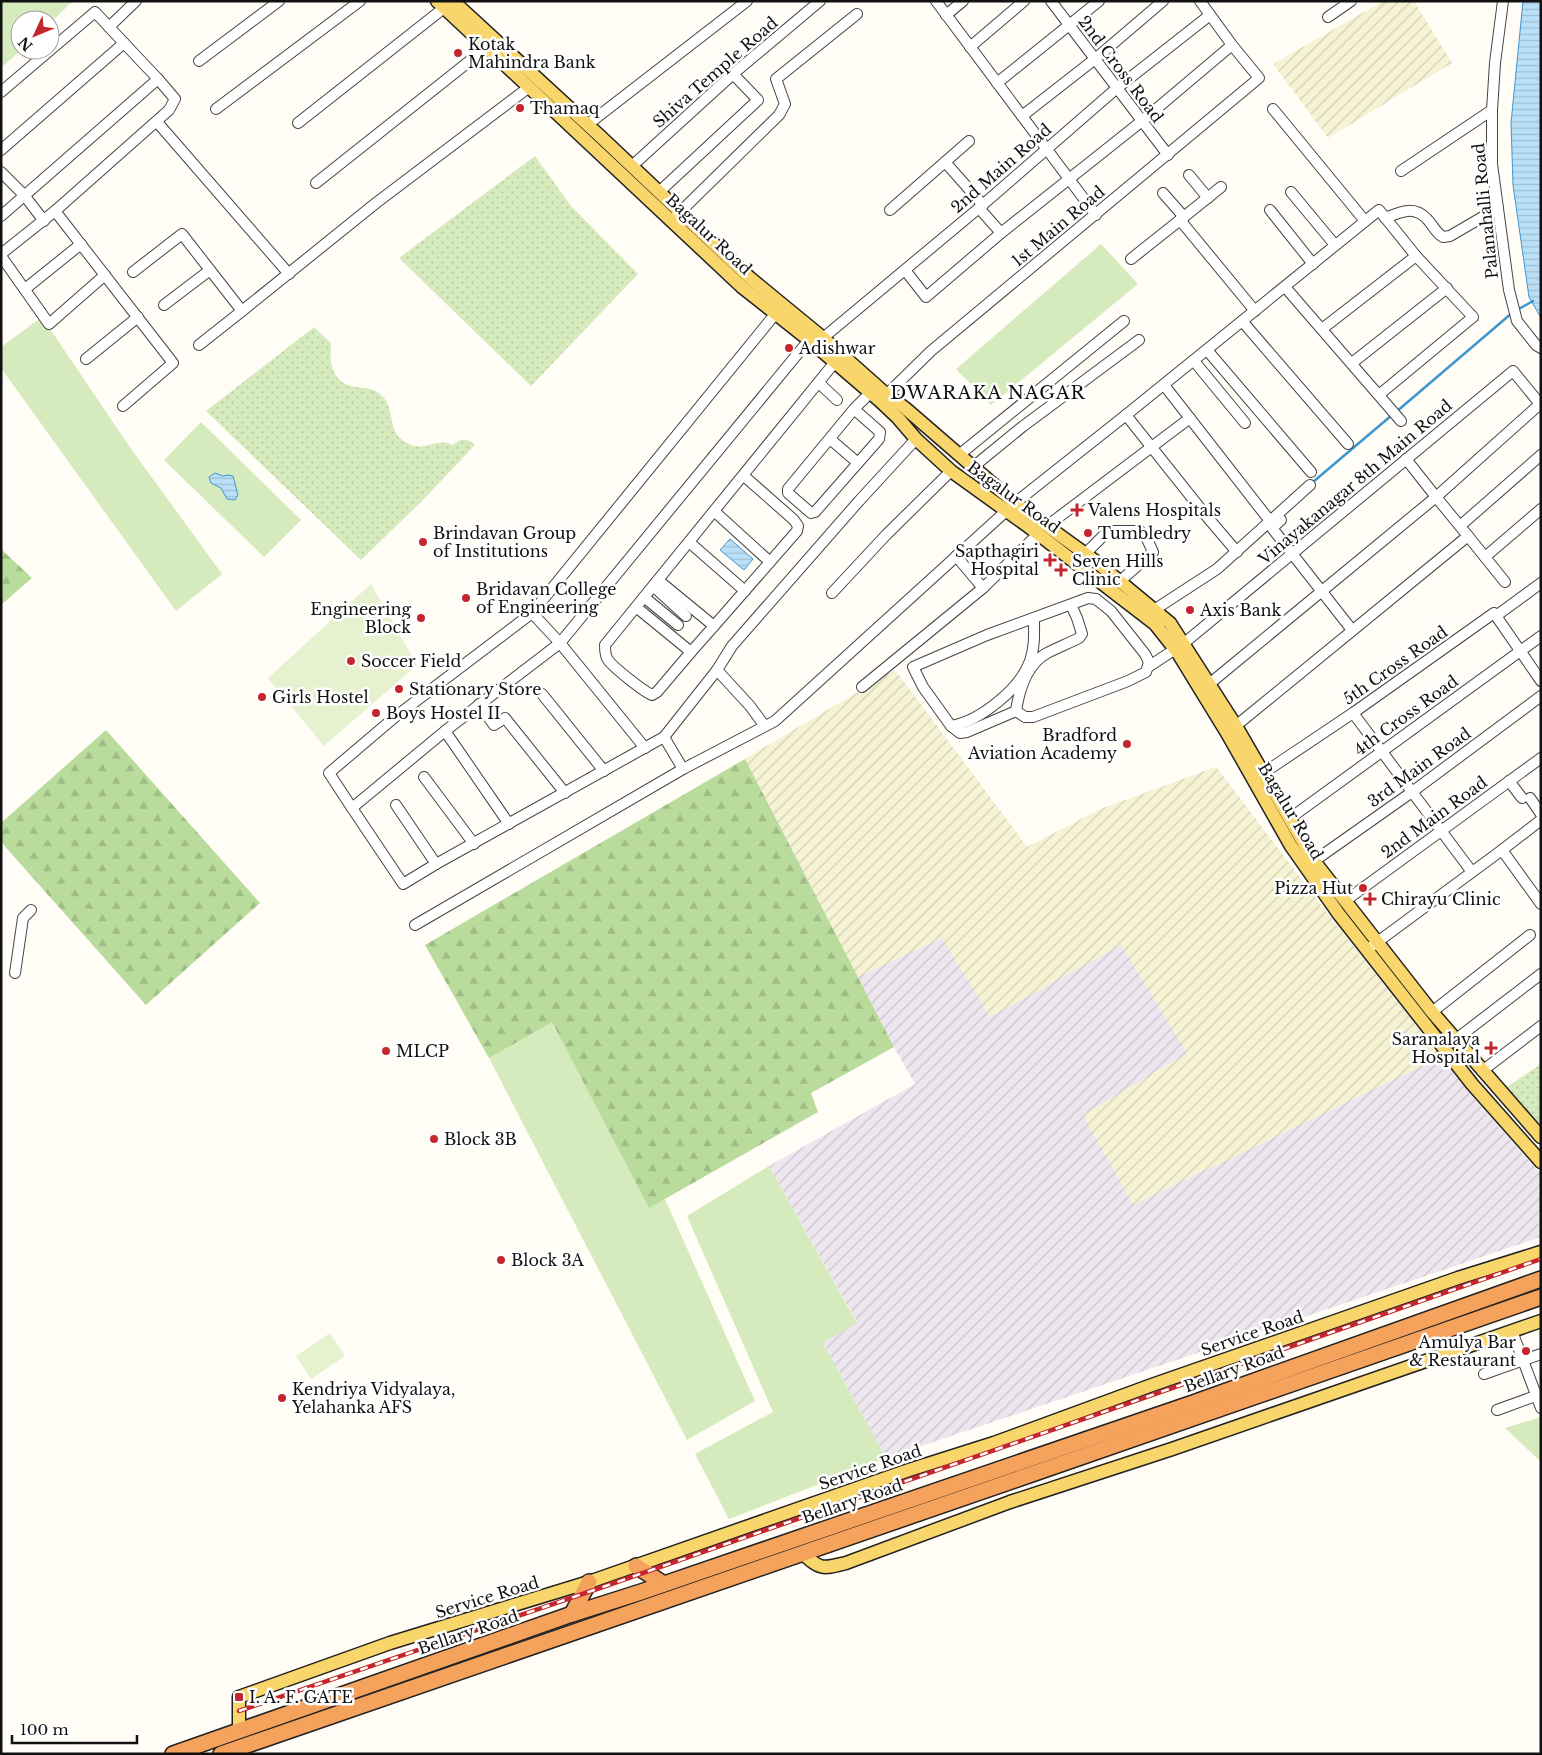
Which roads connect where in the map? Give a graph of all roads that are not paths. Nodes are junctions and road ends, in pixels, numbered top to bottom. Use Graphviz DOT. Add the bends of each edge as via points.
graph roads {
  1 [pos="136,1"];
  2 [pos="278,1"];
  3 [pos="360,1"];
  4 [pos="747,1"];
  5 [pos="820,1"];
  6 [pos="936,1"];
  7 [pos="963,1"];
  8 [pos="1024,1"];
  9 [pos="1051,1"];
  10 [pos="1099,1"];
  11 [pos="1164,1"];
  12 [pos="1200,1"];
  13 [pos="1351,1"];
  14 [pos="1503,1"];
  15 [pos="447,3"];
  16 [pos="857,14"];
  17 [pos="946,15"];
  18 [pos="1210,15"];
  19 [pos="1328,17"];
  20 [pos="1069,25"];
  21 [pos="109,27"];
  22 [pos="124,43"];
  23 [pos="1232,44"];
  24 [pos="970,47"];
  25 [pos="486,48"];
  26 [pos="1095,59"];
  27 [pos="199,61"];
  28 [pos="733,74"];
  29 [pos="158,79"];
  30 [pos="997,83"];
  31 [pos="528,88"];
  32 [pos="1117,88"];
  33 [pos="1,92"];
  34 [pos="216,109"];
  35 [pos="1273,109"];
  36 [pos="1492,110"];
  37 [pos="1022,116"];
  38 [pos="1142,121"];
  39 [pos="157,122"];
  40 [pos="298,123"];
  41 [pos="587,124"];
  42 [pos="969,141"];
  43 [pos="1046,148"];
  44 [pos="1,150"];
  45 [pos="1168,155"];
  46 [pos="945,162"];
  47 [pos="632,166"];
  48 [pos="1401,171"];
  49 [pos="1,172"];
  50 [pos="1189,175"];
  51 [pos="1070,179"];
  52 [pos="316,183"];
  53 [pos="1221,187"];
  54 [pos="659,192"];
  55 [pos="1291,192"];
  56 [pos="1163,193"];
  57 [pos="24,195"];
  58 [pos="1208,198"];
  59 [pos="981,206"];
  60 [pos="1498,208"];
  61 [pos="890,210"];
  62 [pos="1270,210"];
  63 [pos="56,211"];
  64 [pos="1096,215"];
  65 [pos="1,216"];
  66 [pos="676,216"];
  67 [pos="1385,218"];
  68 [pos="1182,219"];
  69 [pos="44,221"];
  70 [pos="1365,221"];
  71 [pos="1001,233"];
  72 [pos="81,244"];
  73 [pos="1335,245"];
  74 [pos="1,255"];
  75 [pos="1416,256"];
  76 [pos="1131,259"];
  77 [pos="1313,264"];
  78 [pos="210,270"];
  79 [pos="905,270"];
  80 [pos="133,272"];
  81 [pos="289,274"];
  82 [pos="105,275"];
  83 [pos="1285,287"];
  84 [pos="1447,288"];
  85 [pos="25,289"];
  86 [pos="164,305"];
  87 [pos="242,311"];
  88 [pos="1255,311"];
  89 [pos="776,313"];
  90 [pos="138,318"];
  91 [pos="1124,321"];
  92 [pos="1242,321"];
  93 [pos="1322,329"];
  94 [pos="810,340"];
  95 [pos="1139,340"];
  96 [pos="199,344"];
  97 [pos="821,344"];
  98 [pos="1541,348"];
  99 [pos="1207,350"];
  100 [pos="86,359"];
  101 [pos="1194,361"];
  102 [pos="835,362"];
  103 [pos="1352,363"];
  104 [pos="820,383"];
  105 [pos="1164,385"];
  106 [pos="870,393"];
  107 [pos="1380,394"];
  108 [pos="883,398"];
  109 [pos="837,400"];
  110 [pos="1540,404"];
  111 [pos="123,406"];
  112 [pos="854,409"];
  113 [pos="1126,415"];
  114 [pos="1190,418"];
  115 [pos="1401,421"];
  116 [pos="1245,423"];
  117 [pos="830,439"];
  118 [pos="916,439"];
  119 [pos="1348,444"];
  120 [pos="1153,447"];
  121 [pos="959,455"];
  122 [pos="1541,455"];
  123 [pos="1406,459"];
  124 [pos="858,464"];
  125 [pos="973,467"];
  126 [pos="951,471"];
  127 [pos="1311,472"];
  128 [pos="744,476"];
  129 [pos="1436,497"];
  130 [pos="1011,507"];
  131 [pos="714,511"];
  132 [pos="1539,513"];
  133 [pos="1270,521"];
  134 [pos="1460,526"];
  135 [pos="1043,530"];
  136 [pos="1468,536"];
  137 [pos="689,542"];
  138 [pos="1237,552"];
  139 [pos="1086,553"];
  140 [pos="1293,553"];
  141 [pos="956,556"];
  142 [pos="1485,558"];
  143 [pos="770,562"];
  144 [pos="1119,582"];
  145 [pos="1505,582"];
  146 [pos="656,583"];
  147 [pos="1541,583"];
  148 [pos="1107,587"];
  149 [pos="983,588"];
  150 [pos="745,591"];
  151 [pos="1323,592"];
  152 [pos="832,593"];
  153 [pos="644,597"];
  154 [pos="1096,599"];
  155 [pos="1133,603"];
  156 [pos="1070,605"];
  157 [pos="636,607"];
  158 [pos="1154,610"];
  159 [pos="1111,611"];
  160 [pos="532,613"];
  161 [pos="686,616"];
  162 [pos="1496,616"];
  163 [pos="1034,619"];
  164 [pos="678,625"];
  165 [pos="714,626"];
  166 [pos="1352,630"];
  167 [pos="1541,636"];
  168 [pos="560,643"];
  169 [pos="1179,646"];
  170 [pos="1520,651"];
  171 [pos="691,652"];
  172 [pos="1148,667"];
  173 [pos="717,670"];
  174 [pos="1541,681"];
  175 [pos="1208,685"];
  176 [pos="862,687"];
  177 [pos="542,694"];
  178 [pos="1541,696"];
  179 [pos="479,704"];
  180 [pos="1016,711"];
  181 [pos="1353,713"];
  182 [pos="764,726"];
  183 [pos="951,726"];
  184 [pos="1231,730"];
  185 [pos="445,731"];
  186 [pos="664,737"];
  187 [pos="645,748"];
  188 [pos="1382,752"];
  189 [pos="1541,758"];
  190 [pos="683,769"];
  191 [pos="604,771"];
  192 [pos="1262,774"];
  193 [pos="424,777"];
  194 [pos="1509,781"];
  195 [pos="1412,792"];
  196 [pos="565,793"];
  197 [pos="396,805"];
  198 [pos="352,808"];
  199 [pos="1289,819"];
  200 [pos="1540,821"];
  201 [pos="509,824"];
  202 [pos="1441,832"];
  203 [pos="474,844"];
  204 [pos="1502,850"];
  205 [pos="1314,861"];
  206 [pos="436,864"];
  207 [pos="1472,872"];
  208 [pos="1345,900"];
  209 [pos="1541,904"];
  210 [pos="31,910"];
  211 [pos="415,925"];
  212 [pos="1530,935"];
  213 [pos="1372,946"];
  214 [pos="15,973"];
  215 [pos="1541,974"];
  216 [pos="1432,1012"];
  217 [pos="1541,1026"];
  218 [pos="1455,1040"];
  219 [pos="1482,1071"];
  220 [pos="1541,1138"];
  221 [pos="1541,1162"];
  222 [pos="1541,1252"];
  223 [pos="1541,1279"];
  224 [pos="1541,1297"];
  225 [pos="1541,1321"];
  226 [pos="1512,1331"];
  227 [pos="1541,1354"];
  228 [pos="1522,1360"];
  229 [pos="1484,1374"];
  230 [pos="1538,1395"];
  231 [pos="1541,1408"];
  232 [pos="1497,1410"];
  233 [pos="802,1553"];
  234 [pos="636,1566"];
  235 [pos="589,1582"];
  236 [pos="664,1584"];
  237 [pos="572,1614"];
  238 [pos="239,1730"];
  239 [pos="173,1754"];
  240 [pos="221,1754"];
  1 -- 21 [label="street"];
  2 -- 27 [label="street"];
  3 -- 34 [label="street"];
  4 -- 41 [label="street"];
  5 -- 28 [label="street, Shiva Temple Road"];
  6 -- 17 [label="street"];
  7 -- 17 [label="street"];
  8 -- 24 [label="street"];
  9 -- 20 [label="street, 2nd Cross Road"];
  10 -- 20 [label="street"];
  11 -- 26 [label="street"];
  12 -- 18 [label="street"];
  13 -- 19 [label="street"];
  14 -- 36 [label="street, Palanahalli Road"];
  15 -- 25 [label="main road, Bagalur Road"];
  15 -- 40 [label="street"];
  15 -- 41 [label="main road, Bagalur Road"];
  16 -- 66 [label="street" via="776,79 785,104 779,115"];
  17 -- 24 [label="street"];
  18 -- 23 [label="street"];
  18 -- 32 [label="street, 2nd Main Road"];
  20 -- 26 [label="street, 2nd Cross Road"];
  20 -- 30 [label="street"];
  21 -- 22 [label="street"];
  21 -- 33 [label="street" via="95,12"];
  22 -- 29 [label="street"];
  22 -- 44 [label="street"];
  23 -- 38 [label="street"];
  23 -- 45 [label="street, 1st Main Road" via="1260,78"];
  24 -- 30 [label="street"];
  25 -- 31 [label="main road, Bagalur Road"];
  25 -- 52 [label="street"];
  26 -- 32 [label="street, 2nd Cross Road"];
  26 -- 37 [label="street"];
  28 -- 47 [label="street, Shiva Temple Road"];
  28 -- 54 [label="street" via="758,100"];
  29 -- 39 [label="street" via="175,99"];
  29 -- 57 [label="street"];
  30 -- 37 [label="street"];
  31 -- 66 [label="main road, Bagalur Road"];
  31 -- 81 [label="street" via="376,203"];
  32 -- 38 [label="street, 2nd Cross Road"];
  32 -- 43 [label="street, 2nd Main Road"];
  35 -- 70 [label="street"];
  36 -- 48 [label="street"];
  36 -- 60 [label="street, Palanahalli Road" via="1492,164"];
  37 -- 43 [label="street"];
  38 -- 45 [label="street, 2nd Cross Road"];
  38 -- 51 [label="street"];
  39 -- 63 [label="street"];
  39 -- 81 [label="street"];
  41 -- 47 [label="main road, Bagalur Road"];
  42 -- 46 [label="street"];
  43 -- 51 [label="street"];
  43 -- 59 [label="street, 2nd Main Road"];
  45 -- 64 [label="street, 1st Main Road"];
  46 -- 59 [label="street"];
  46 -- 61 [label="street"];
  47 -- 54 [label="main road, Bagalur Road"];
  49 -- 57 [label="street"];
  50 -- 58 [label="street"];
  51 -- 64 [label="street"];
  51 -- 71 [label="street"];
  53 -- 58 [label="street"];
  54 -- 66 [label="main road, Bagalur Road"];
  55 -- 73 [label="street"];
  56 -- 68 [label="street"];
  57 -- 65 [label="street"];
  57 -- 69 [label="street"];
  58 -- 68 [label="street"];
  59 -- 71 [label="street"];
  59 -- 79 [label="street, 2nd Main Road"];
  60 -- 67 [label="street" via="1443,237 1426,217 1412,210"];
  60 -- 98 [label="street, Palanahalli Road" via="1509,290 1517,320"];
  62 -- 77 [label="street"];
  63 -- 69 [label="street"];
  63 -- 72 [label="street"];
  64 -- 108 [label="street, 1st Main Road" via="931,351"];
  66 -- 89 [label="main road, Bagalur Road" via="742,287"];
  66 -- 97 [label="main road, Bagalur Road"];
  67 -- 70 [label="street" via="1378,210"];
  67 -- 75 [label="street"];
  68 -- 76 [label="street"];
  68 -- 88 [label="street"];
  69 -- 74 [label="street"];
  70 -- 73 [label="street"];
  71 -- 79 [label="street" via="926,297"];
  72 -- 82 [label="street"];
  72 -- 85 [label="street"];
  73 -- 77 [label="street"];
  74 -- 85 [label="street"];
  75 -- 84 [label="street"];
  75 -- 93 [label="street"];
  77 -- 83 [label="street"];
  78 -- 80 [label="street" via="182,234"];
  78 -- 86 [label="street"];
  78 -- 87 [label="street"];
  79 -- 97 [label="street, 2nd Main Road"];
  81 -- 87 [label="street"];
  82 -- 85 [label="street" via="49,324"];
  82 -- 90 [label="street"];
  83 -- 88 [label="street"];
  83 -- 93 [label="street"];
  84 -- 103 [label="street"];
  84 -- 107 [label="street" via="1473,317"];
  87 -- 96 [label="street"];
  88 -- 92 [label="street"];
  89 -- 94 [label="main road, Bagalur Road"];
  89 -- 160 [label="street"];
  90 -- 100 [label="street"];
  90 -- 111 [label="street" via="174,363"];
  91 -- 121 [label="street"];
  92 -- 99 [label="street"];
  92 -- 119 [label="street"];
  93 -- 103 [label="street"];
  94 -- 97 [label="main road, Bagalur Road"];
  94 -- 168 [label="street"];
  95 -- 125 [label="street"];
  97 -- 102 [label="main road, Bagalur Road"];
  97 -- 108 [label="main road, Bagalur Road"];
  99 -- 101 [label="street"];
  99 -- 127 [label="street"];
  101 -- 105 [label="street"];
  101 -- 116 [label="street"];
  102 -- 104 [label="street"];
  102 -- 106 [label="main road, Bagalur Road"];
  103 -- 107 [label="street"];
  104 -- 109 [label="street"];
  104 -- 128 [label="street"];
  105 -- 113 [label="street"];
  105 -- 114 [label="street"];
  106 -- 108 [label="main road, Bagalur Road"];
  106 -- 112 [label="street"];
  107 -- 115 [label="street"];
  108 -- 118 [label="main road, Bagalur Road"];
  108 -- 121 [label="main road, Bagalur Road" via="905,408"];
  110 -- 123 [label="street, Vinayakanagar 8th Main Road" via="1513,371"];
  110 -- 129 [label="street"];
  112 -- 117 [label="street"];
  112 -- 124 [label="street" via="880,432 879,439"];
  113 -- 120 [label="street"];
  113 -- 130 [label="street"];
  114 -- 120 [label="street"];
  114 -- 133 [label="street"];
  117 -- 124 [label="street"];
  117 -- 124 [label="street" via="788,489 788,493 808,511 815,512"];
  118 -- 126 [label="main road, Bagalur Road"];
  118 -- 173 [label="street" via="732,646"];
  120 -- 135 [label="street"];
  120 -- 138 [label="street"];
  121 -- 125 [label="main road, Bagalur Road"];
  122 -- 134 [label="street"];
  123 -- 129 [label="street"];
  123 -- 140 [label="street, Vinayakanagar 8th Main Road"];
  125 -- 130 [label="main road, Bagalur Road"];
  126 -- 130 [label="main road, Bagalur Road"];
  126 -- 152 [label="street"];
  128 -- 131 [label="street"];
  128 -- 143 [label="street" via="798,526"];
  129 -- 134 [label="street"];
  129 -- 151 [label="street"];
  130 -- 135 [label="main road, Bagalur Road"];
  130 -- 141 [label="street"];
  131 -- 137 [label="street"];
  131 -- 143 [label="street"];
  132 -- 142 [label="street"];
  133 -- 138 [label="street"];
  133 -- 140 [label="street" via="1313,486 1272,528"];
  134 -- 136 [label="street"];
  135 -- 139 [label="main road, Bagalur Road"];
  135 -- 148 [label="main road, Bagalur Road"];
  135 -- 149 [label="street"];
  136 -- 142 [label="street"];
  136 -- 166 [label="street"];
  137 -- 146 [label="street"];
  137 -- 150 [label="street"];
  138 -- 158 [label="street"];
  139 -- 144 [label="main road, Bagalur Road"];
  139 -- 144 [label="street" via="1112,531 1140,531 1144,534 1153,552"];
  140 -- 151 [label="street"];
  140 -- 169 [label="street, Vinayakanagar 8th Main Road"];
  141 -- 149 [label="street"];
  141 -- 182 [label="street" via="775,721"];
  142 -- 145 [label="street"];
  143 -- 150 [label="street"];
  144 -- 155 [label="main road, Bagalur Road"];
  146 -- 153 [label="street"];
  146 -- 161 [label="street"];
  146 -- 165 [label="street"];
  147 -- 162 [label="street, 5th Cross Road"];
  148 -- 154 [label="street"];
  148 -- 155 [label="main road, Bagalur Road"];
  149 -- 176 [label="street"];
  150 -- 165 [label="street"];
  151 -- 166 [label="street"];
  151 -- 175 [label="street"];
  153 -- 157 [label="street"];
  153 -- 164 [label="street"];
  154 -- 156 [label="street" via="1088,598"];
  154 -- 159 [label="street"];
  155 -- 158 [label="main road, Bagalur Road"];
  155 -- 159 [label="street"];
  155 -- 169 [label="main road, Bagalur Road"];
  156 -- 163 [label="street"];
  156 -- 180 [label="street" via="1082,634 1040,658 1022,683"];
  157 -- 171 [label="street"];
  157 -- 171 [label="street" via="605,644 608,660 644,692 652,695 657,692"];
  158 -- 169 [label="main road, Bagalur Road" via="1170,623"];
  159 -- 172 [label="street" via="1145,654"];
  160 -- 168 [label="street"];
  160 -- 198 [label="street" via="395,717 329,773"];
  162 -- 170 [label="street"];
  162 -- 181 [label="street, 5th Cross Road" via="1494,612"];
  163 -- 183 [label="street" via="1035,640 1030,662 1017,682 992,707 960,725"];
  163 -- 183 [label="street" via="913,667"];
  165 -- 171 [label="street"];
  166 -- 184 [label="street"];
  167 -- 170 [label="street, 4th Cross Road"];
  168 -- 179 [label="street"];
  168 -- 187 [label="street"];
  169 -- 172 [label="street, Vinayakanagar 8th Main Road"];
  169 -- 175 [label="main road, Bagalur Road"];
  169 -- 184 [label="main road, Bagalur Road"];
  170 -- 174 [label="street"];
  170 -- 188 [label="street, 4th Cross Road"];
  172 -- 180 [label="street, Vinayakanagar 8th Main Road" via="1146,672 1128,681 1033,717 1025,717"];
  173 -- 182 [label="street"];
  173 -- 186 [label="street"];
  175 -- 184 [label="main road, Bagalur Road"];
  177 -- 191 [label="street"];
  178 -- 195 [label="street, 3rd Main Road"];
  179 -- 185 [label="street"];
  179 -- 196 [label="street" via="494,725 505,718"];
  180 -- 183 [label="street" via="967,732 960,733"];
  181 -- 188 [label="street"];
  181 -- 192 [label="street, 5th Cross Road"];
  182 -- 190 [label="street"];
  184 -- 192 [label="main road, Bagalur Road"];
  184 -- 213 [label="main road, Bagalur Road" via="1291,846 1338,913"];
  185 -- 198 [label="street"];
  185 -- 201 [label="street"];
  186 -- 187 [label="street"];
  186 -- 190 [label="street"];
  187 -- 191 [label="street"];
  188 -- 195 [label="street"];
  188 -- 199 [label="street, 4th Cross Road"];
  189 -- 194 [label="street, 2nd Main Road"];
  190 -- 211 [label="street"];
  191 -- 196 [label="street"];
  192 -- 199 [label="main road, Bagalur Road"];
  193 -- 203 [label="street"];
  194 -- 200 [label="street" via="1526,798"];
  194 -- 202 [label="street, 2nd Main Road"];
  195 -- 202 [label="street"];
  195 -- 205 [label="street, 3rd Main Road"];
  196 -- 201 [label="street"];
  197 -- 206 [label="street"];
  198 -- 206 [label="street" via="403,884"];
  199 -- 205 [label="main road, Bagalur Road"];
  200 -- 204 [label="street"];
  201 -- 203 [label="street"];
  202 -- 207 [label="street"];
  202 -- 208 [label="street, 2nd Main Road"];
  203 -- 206 [label="street"];
  204 -- 207 [label="street"];
  204 -- 209 [label="street"];
  205 -- 208 [label="main road, Bagalur Road"];
  207 -- 213 [label="street"];
  208 -- 213 [label="main road, Bagalur Road"];
  210 -- 214 [label="street" via="23,918"];
  212 -- 216 [label="street"];
  213 -- 216 [label="main road, Bagalur Road"];
  213 -- 221 [label="main road, Bagalur Road" via="1472,1084"];
  215 -- 218 [label="street"];
  216 -- 218 [label="main road, Bagalur Road"];
  217 -- 219 [label="street"];
  218 -- 219 [label="main road, Bagalur Road"];
  219 -- 220 [label="main road, Bagalur Road"];
  222 -- 234 [label="main road, Service Road" via="1458,1278"];
  223 -- 236 [label="highway, Bellary Road" via="1190,1404"];
  224 -- 233 [label="highway, Bellary Road"];
  225 -- 226 [label="main road"];
  226 -- 228 [label="street"];
  226 -- 233 [label="main road" via="1010,1502 846,1563 824,1568"];
  227 -- 228 [label="street"];
  228 -- 229 [label="street"];
  228 -- 230 [label="street"];
  230 -- 231 [label="street"];
  230 -- 232 [label="street"];
  233 -- 240 [label="highway, Bellary Road"];
  234 -- 235 [label="main road, Service Road"];
  234 -- 236 [label="highway"];
  235 -- 237 [label="highway"];
  235 -- 238 [label="main road, Service Road" via="390,1643 239,1697"];
  236 -- 237 [label="highway, Bellary Road"];
  237 -- 238 [label="highway, Bellary Road"];
  238 -- 239 [label="highway, Bellary Road"];
}
